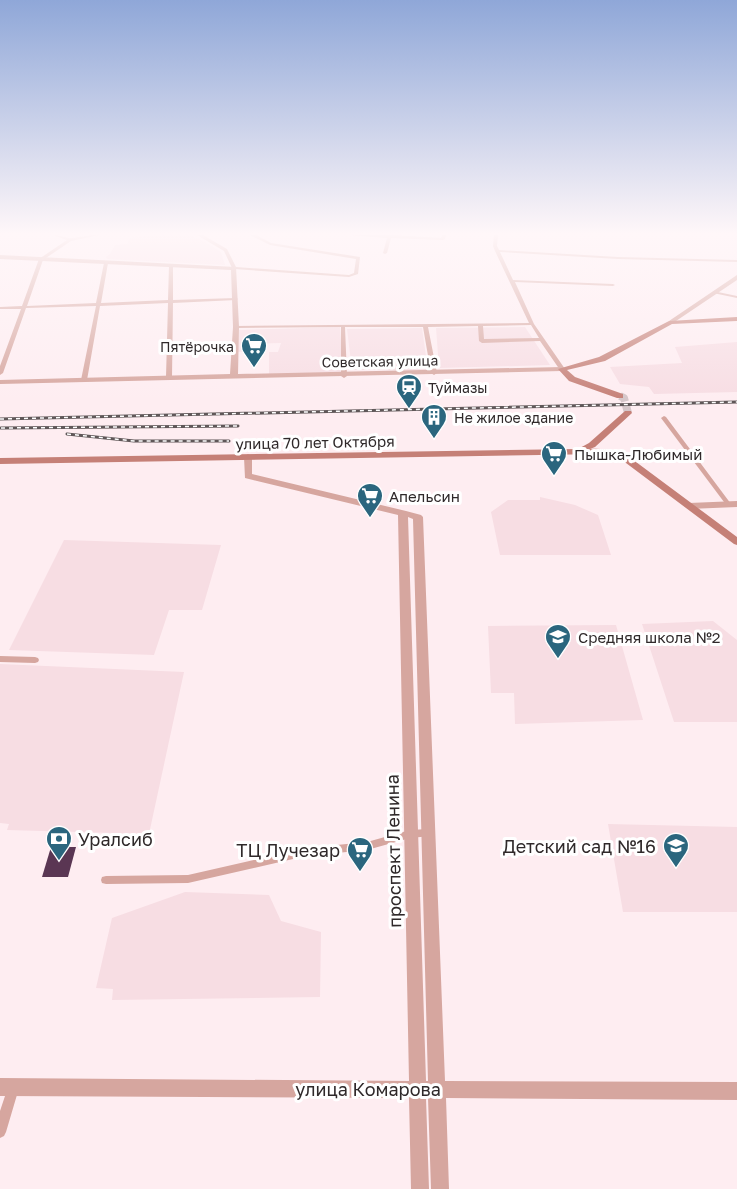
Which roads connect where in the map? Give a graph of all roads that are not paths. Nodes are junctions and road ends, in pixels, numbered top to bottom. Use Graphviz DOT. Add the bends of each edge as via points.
graph roads {
  1 [pos="29,290"];
  2 [pos="100,290"];
  3 [pos="170,290"];
  4 [pos="235,290"];
  5 [pos="516,290"];
  6 [pos="715,292"];
  7 [pos="737,297"];
  8 [pos="236,299"];
  9 [pos="170,302"];
  10 [pos="97,304"];
  11 [pos="22,307"];
  12 [pos="0,308"];
  13 [pos="737,319"];
  14 [pos="671,322"];
  15 [pos="480,324"];
  16 [pos="532,324"];
  17 [pos="425,325"];
  18 [pos="343,326"];
  19 [pos="236,327"];
  20 [pos="541,339"];
  21 [pos="562,369"];
  22 [pos="0,372"];
  23 [pos="434,373"];
  24 [pos="234,376"];
  25 [pos="344,376"];
  26 [pos="169,377"];
  27 [pos="84,380"];
  28 [pos="0,382"];
  29 [pos="620,396"];
  30 [pos="628,413"];
  31 [pos="664,418"];
  32 [pos="578,451"];
  33 [pos="248,457"];
  34 [pos="0,461"];
  35 [pos="733,505"];
  36 [pos="689,506"];
  37 [pos="403,513"];
  38 [pos="737,542"];
  39 [pos="0,659"];
  40 [pos="35,660"];
  41 [pos="428,833"];
  42 [pos="410,834"];
  43 [pos="106,880"];
  44 [pos="7,1087"];
  45 [pos="417,1089"];
  46 [pos="437,1089"];
  47 [pos="737,1091"];
  48 [pos="0,1132"];
  49 [pos="420,1189"];
  50 [pos="440,1189"];
  1 -- 11 [label="street"];
  2 -- 10 [label="street"];
  3 -- 9 [label="street"];
  4 -- 8 [label="street"];
  5 -- 16 [label="street"];
  6 -- 7 [label="street"];
  6 -- 14 [label="street, Советская улица"];
  8 -- 9 [label="street"];
  8 -- 19 [label="street"];
  9 -- 10 [label="street"];
  9 -- 26 [label="street"];
  10 -- 11 [label="street"];
  10 -- 27 [label="street"];
  11 -- 12 [label="street"];
  11 -- 22 [label="street"];
  13 -- 14 [label="main road"];
  14 -- 21 [label="main road, Советская улица" via="602,359"];
  15 -- 16 [label="street"];
  15 -- 17 [label="street"];
  15 -- 20 [label="street" via="482,341"];
  16 -- 20 [label="street"];
  17 -- 18 [label="street"];
  17 -- 23 [label="street"];
  18 -- 19 [label="street"];
  18 -- 25 [label="street"];
  19 -- 24 [label="street"];
  20 -- 21 [label="street"];
  21 -- 23 [label="street, Советская улица"];
  21 -- 29 [label="main road" via="572,379"];
  23 -- 25 [label="street, Советская улица"];
  24 -- 25 [label="street, Советская улица"];
  24 -- 26 [label="street, Советская улица"];
  26 -- 27 [label="street, Советская улица"];
  27 -- 28 [label="street, Советская улица"];
  30 -- 32 [label="main road" via="592,445"];
  31 -- 35 [label="street"];
  32 -- 33 [label="main road, улица 70 лет Октября"];
  32 -- 36 [label="main road, улица 70 лет Октября" via="610,453 629,461"];
  33 -- 34 [label="main road, улица 70 лет Октября"];
  33 -- 37 [label="street" via="248,476"];
  35 -- 36 [label="street"];
  36 -- 38 [label="main road"];
  37 -- 41 [label="street" via="418,517"];
  37 -- 42 [label="street, проспект Ленина"];
  39 -- 40 [label="street"];
  41 -- 42 [label="street"];
  41 -- 46 [label="street"];
  42 -- 43 [label="street" via="367,846 306,852 188,879"];
  42 -- 45 [label="street, проспект Ленина"];
  44 -- 45 [label="street, улица Комарова"];
  44 -- 48 [label="street"];
  45 -- 46 [label="street, улица Комарова"];
  45 -- 49 [label="street, проспект Ленина"];
  46 -- 47 [label="street, улица Комарова"];
  46 -- 50 [label="street"];
}
